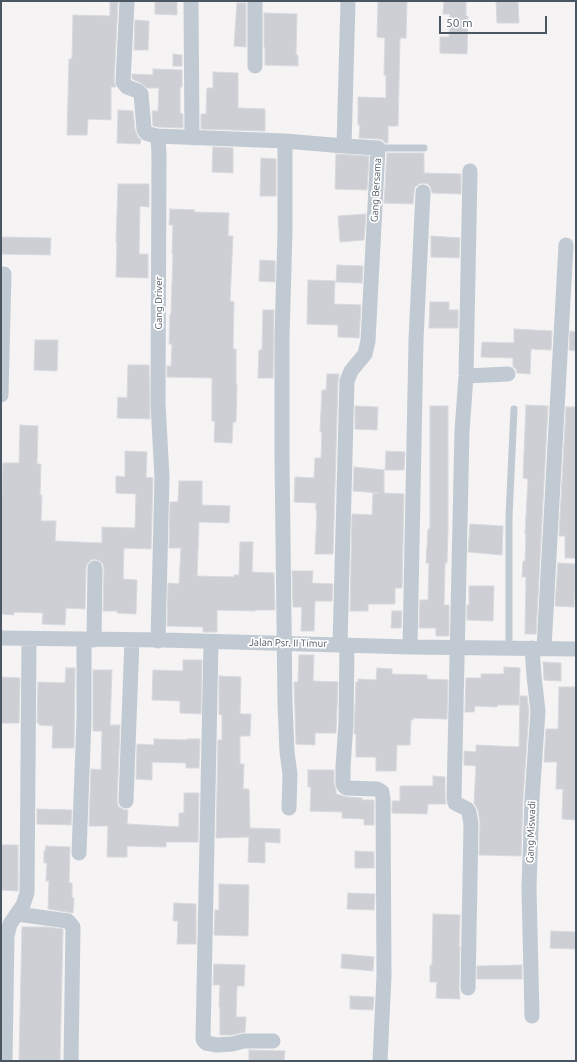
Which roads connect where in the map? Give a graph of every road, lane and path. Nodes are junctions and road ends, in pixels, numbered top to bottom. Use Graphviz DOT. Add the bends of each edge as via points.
graph roads {
  1 [pos="127,1"];
  2 [pos="191,1"];
  3 [pos="256,1"];
  4 [pos="348,1"];
  5 [pos="255,66"];
  6 [pos="158,136"];
  7 [pos="192,138"];
  8 [pos="285,141"];
  9 [pos="344,146"];
  10 [pos="378,148"];
  11 [pos="424,148"];
  12 [pos="470,171"];
  13 [pos="423,192"];
  14 [pos="566,245"];
  15 [pos="4,274"];
  16 [pos="508,374"];
  17 [pos="466,376"];
  18 [pos="1,395"];
  19 [pos="514,409"];
  20 [pos="95,568"];
  21 [pos="1,638"];
  22 [pos="29,639"];
  23 [pos="89,640"];
  24 [pos="132,640"];
  25 [pos="158,641"];
  26 [pos="211,642"];
  27 [pos="284,643"];
  28 [pos="344,644"];
  29 [pos="410,647"];
  30 [pos="457,647"];
  31 [pos="509,648"];
  32 [pos="538,648"];
  33 [pos="576,649"];
  34 [pos="126,801"];
  35 [pos="289,808"];
  36 [pos="79,853"];
  37 [pos="17,914"];
  38 [pos="468,988"];
  39 [pos="532,1016"];
  40 [pos="272,1041"];
  41 [pos="5,1061"];
  42 [pos="71,1061"];
  43 [pos="380,1061"];
  1 -- 6 [label="street" via="123,82 126,87 141,94 144,131"];
  2 -- 7 [label="street"];
  3 -- 5 [label="street"];
  4 -- 9 [label="street"];
  6 -- 7 [label="street"];
  6 -- 25 [label="street, Gang Driver" via="158,403 162,478"];
  7 -- 8 [label="street, Gang Bersama"];
  8 -- 9 [label="street, Gang Bersama"];
  8 -- 27 [label="street" via="282,337"];
  9 -- 10 [label="street, Gang Bersama"];
  10 -- 11 [label="lane"];
  10 -- 28 [label="street, Gang Bersama" via="368,341 365,354 351,370 347,381"];
  12 -- 17 [label="street"];
  13 -- 29 [label="street" via="416,340"];
  14 -- 32 [label="street, Gang Miswadi"];
  15 -- 18 [label="street"];
  16 -- 17 [label="street"];
  17 -- 30 [label="street" via="462,431"];
  19 -- 31 [label="lane" via="509,517"];
  20 -- 23 [label="street"];
  21 -- 22 [label="street, Jalan Psr. II Timur"];
  22 -- 23 [label="street, Jalan Psr. II Timur"];
  22 -- 37 [label="street" via="27,892"];
  23 -- 24 [label="street, Jalan Psr. II Timur"];
  23 -- 36 [label="street"];
  24 -- 25 [label="street, Jalan Psr. II Timur"];
  24 -- 34 [label="street"];
  25 -- 26 [label="street, Jalan Psr. II Timur"];
  26 -- 27 [label="street, Jalan Psr. II Timur"];
  26 -- 40 [label="street" via="203,1039 206,1043 217,1045 244,1041"];
  27 -- 28 [label="street, Jalan Psr. II Timur"];
  27 -- 35 [label="street" via="290,774"];
  28 -- 29 [label="street, Jalan Psr. II Timur"];
  28 -- 43 [label="street, Gang Bersama" via="346,723 343,784 347,788 377,789 382,792 383,799 384,976"];
  29 -- 30 [label="street, Jalan Psr. II Timur"];
  30 -- 31 [label="street, Jalan Psr. II Timur"];
  30 -- 38 [label="street" via="454,798 456,803 469,812 471,824"];
  31 -- 32 [label="street, Jalan Psr. II Timur"];
  32 -- 33 [label="street, Jalan Psr. II Timur"];
  32 -- 39 [label="street, Gang Miswadi" via="534,676 538,710 529,888"];
  37 -- 41 [label="street" via="10,924 7,936"];
  37 -- 42 [label="street" via="68,921 73,927"];
}
